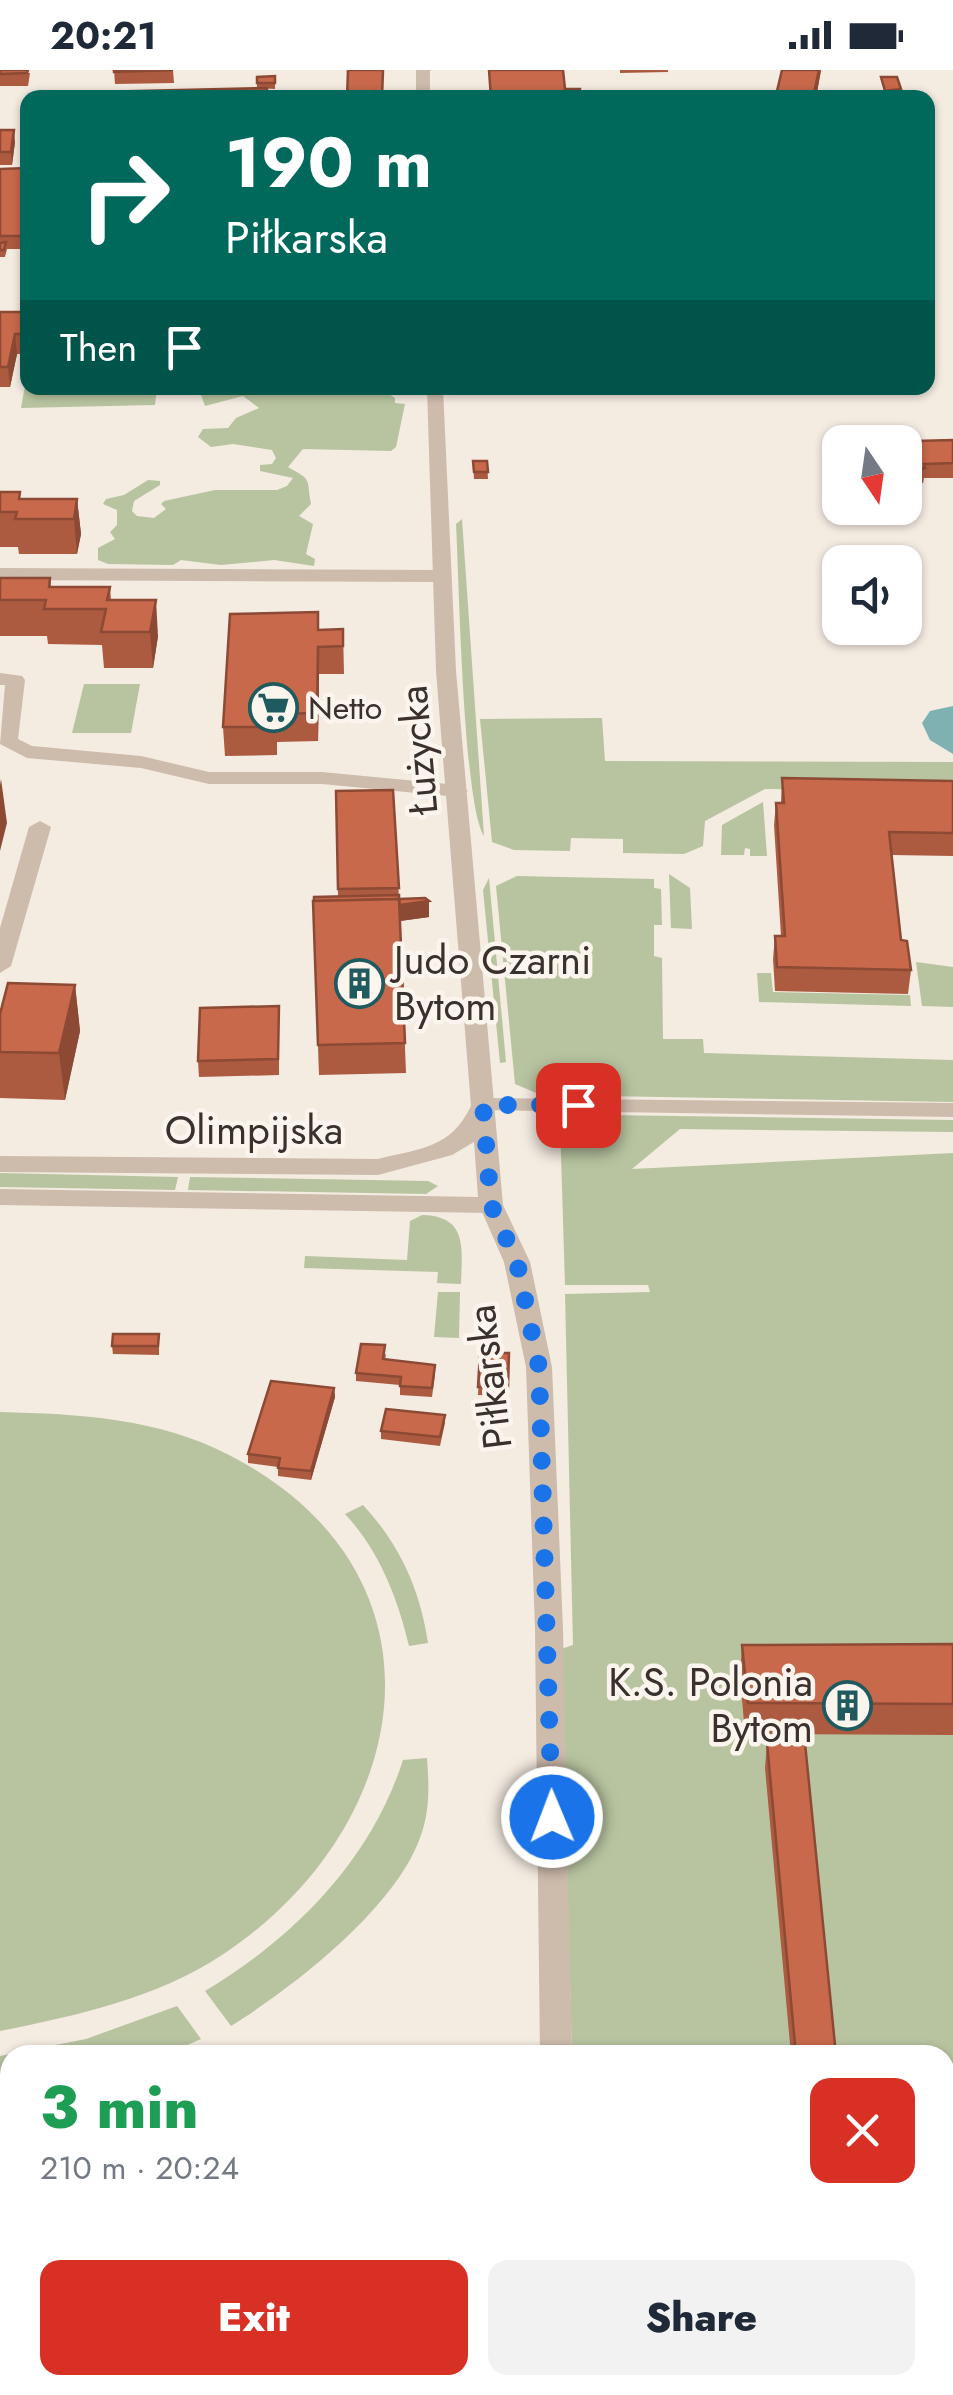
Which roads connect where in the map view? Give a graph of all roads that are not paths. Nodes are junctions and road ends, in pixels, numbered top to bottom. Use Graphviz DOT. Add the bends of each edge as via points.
graph roads {
  1 [pos="435,395"];
  2 [pos="0,574"];
  3 [pos="440,576"];
  4 [pos="0,679"];
  5 [pos="458,792"];
  6 [pos="40,826"];
  7 [pos="0,966"];
  8 [pos="483,1105"];
  9 [pos="953,1110"];
  10 [pos="0,1164"];
  11 [pos="0,1197"];
  12 [pos="491,1205"];
  13 [pos="556,2045"];
  1 -- 3 [label="street, Łużycka"];
  2 -- 3 [label="street"];
  3 -- 5 [label="street, Łużycka"];
  4 -- 5 [label="street" via="15,680 8,740 27,752 141,762 209,778 322,778"];
  5 -- 8 [label="street, Łużycka"];
  6 -- 7 [label="street"];
  8 -- 9 [label="street"];
  8 -- 10 [label="street, Olimpijska" via="469,1134 444,1150 378,1167"];
  8 -- 12 [label="street, Piłkarska"];
  11 -- 12 [label="street, Olimpijska"];
  12 -- 13 [label="street, Piłkarska" via="517,1262 539,1367"];
}
